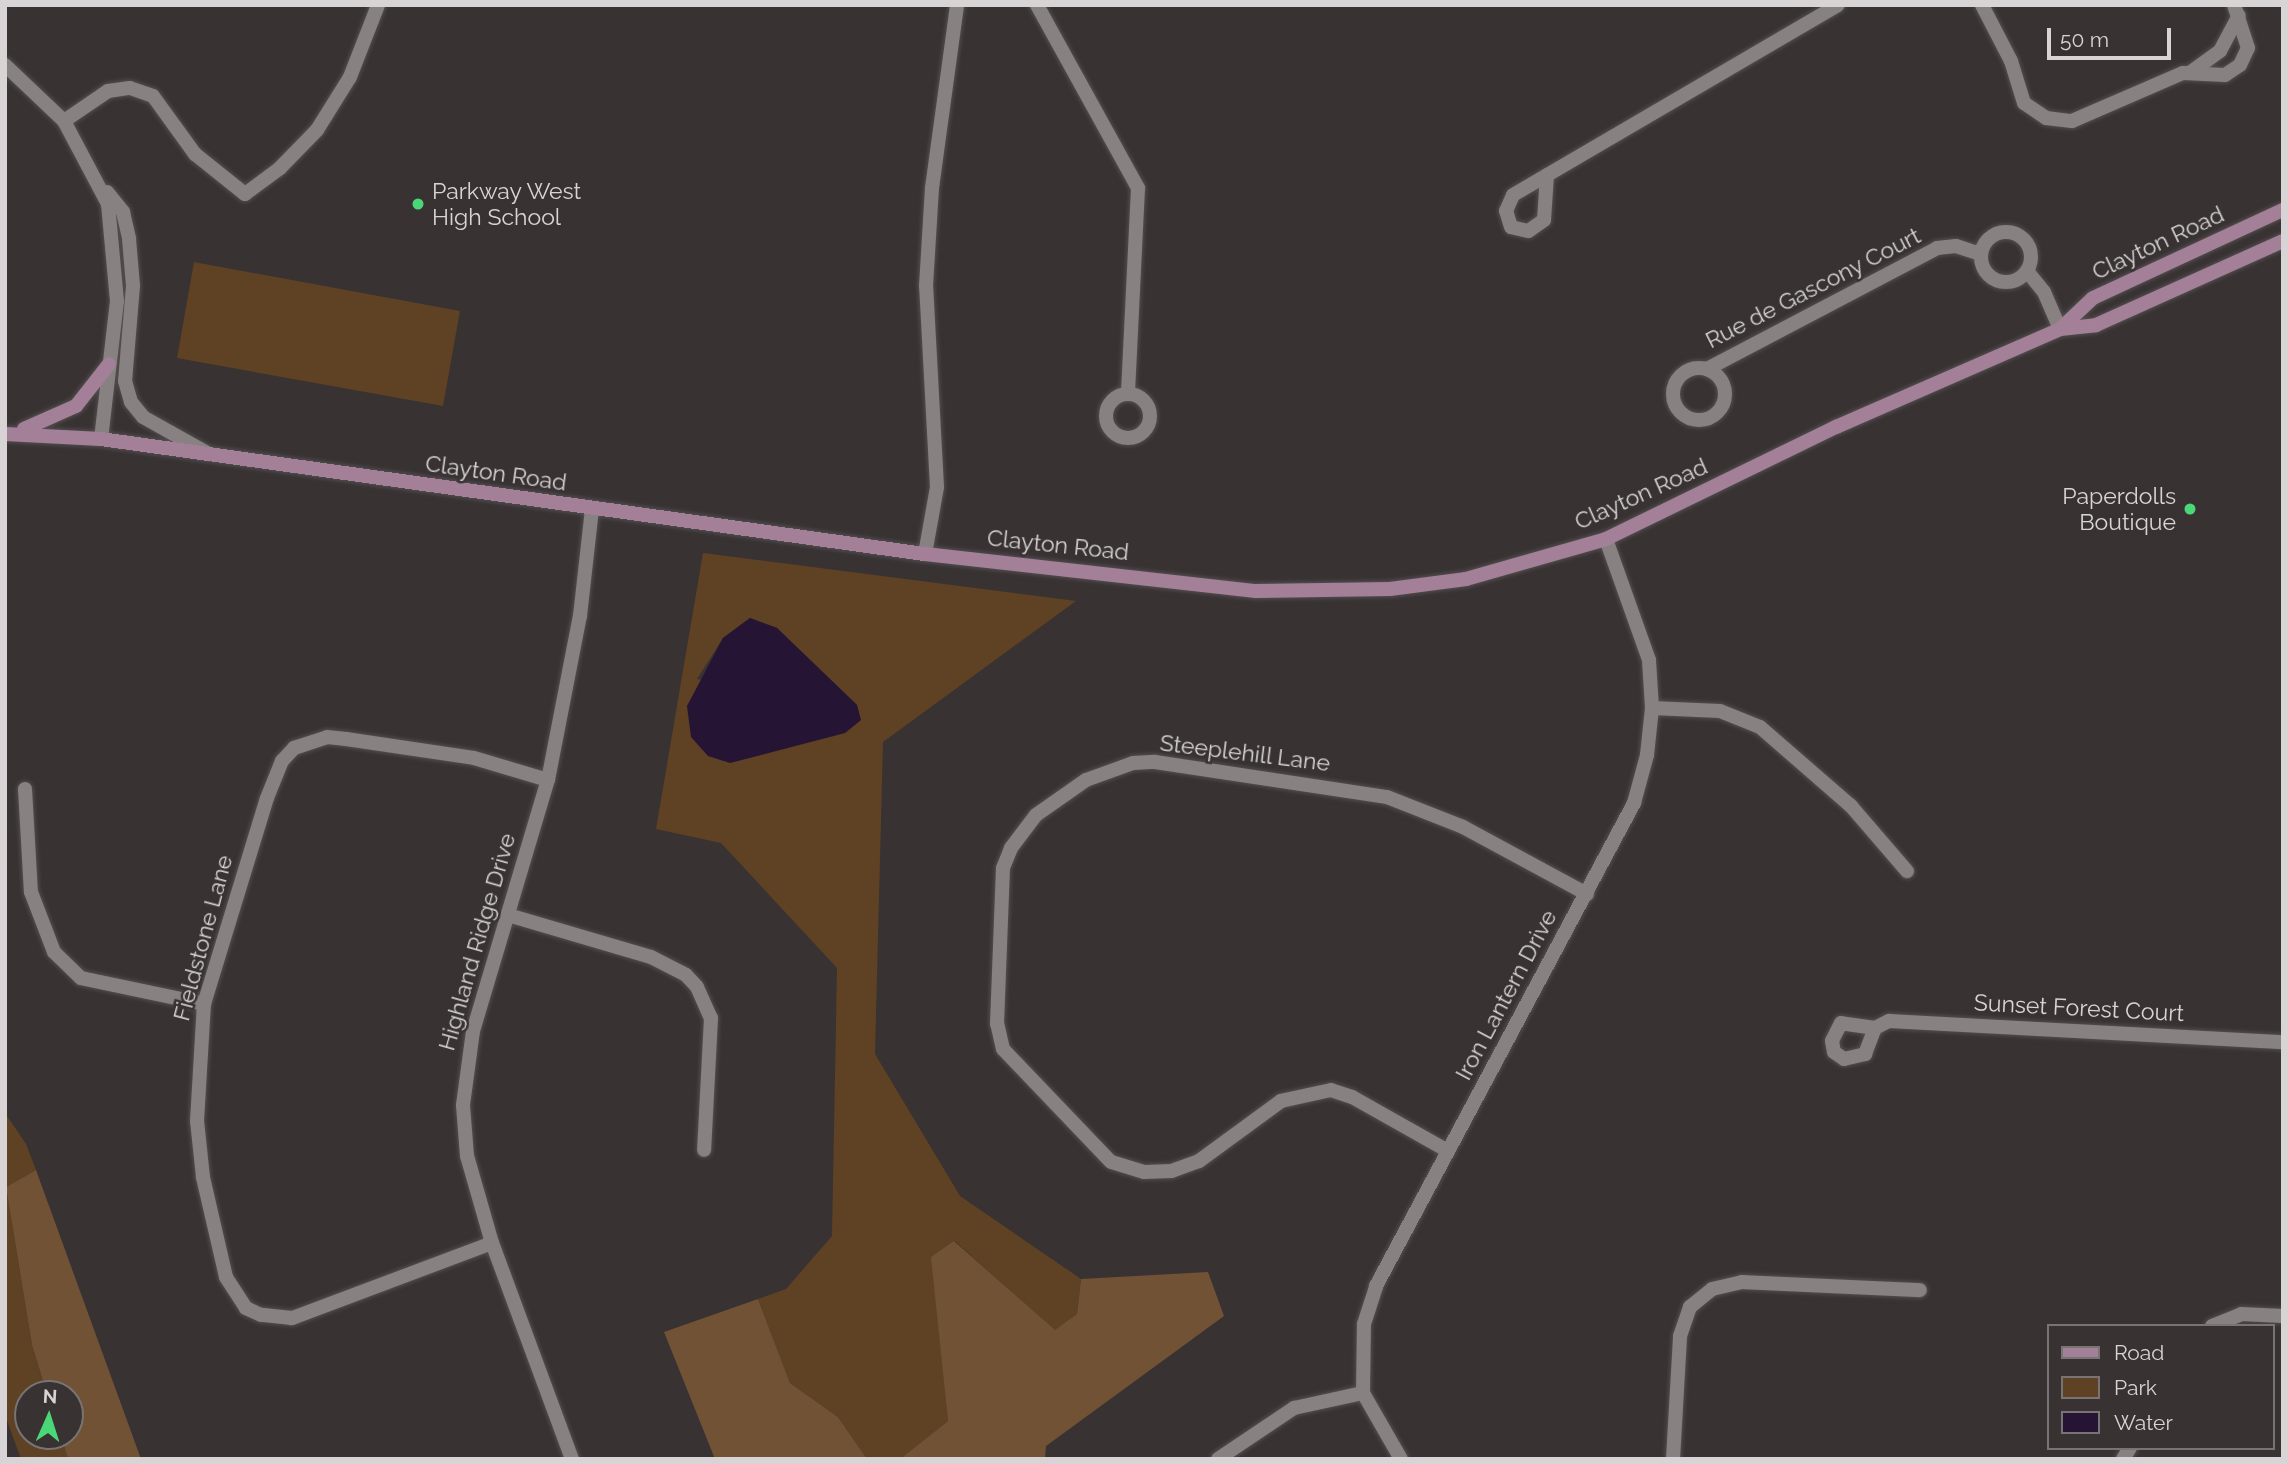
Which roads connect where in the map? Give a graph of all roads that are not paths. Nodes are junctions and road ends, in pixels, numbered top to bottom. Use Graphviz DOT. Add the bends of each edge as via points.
graph roads {
  1 [pos="378,5"];
  2 [pos="957,5"];
  3 [pos="1037,5"];
  4 [pos="1838,5"];
  5 [pos="1982,5"];
  6 [pos="2236,10"];
  7 [pos="5,65"];
  8 [pos="2189,73"];
  9 [pos="64,121"];
  10 [pos="1547,175"];
  11 [pos="98,182"];
  12 [pos="2283,210"];
  13 [pos="2283,241"];
  14 [pos="1981,254"];
  15 [pos="2027,271"];
  16 [pos="2060,329"];
  17 [pos="108,364"];
  18 [pos="1707,369"];
  19 [pos="1128,393"];
  20 [pos="8,433"];
  21 [pos="101,439"];
  22 [pos="211,454"];
  23 [pos="592,509"];
  24 [pos="1606,539"];
  25 [pos="925,554"];
  26 [pos="1652,708"];
  27 [pos="548,780"];
  28 [pos="25,789"];
  29 [pos="1907,871"];
  30 [pos="1587,894"];
  31 [pos="508,915"];
  32 [pos="204,1004"];
  33 [pos="1875,1028"];
  34 [pos="2283,1042"];
  35 [pos="704,1150"];
  36 [pos="1448,1151"];
  37 [pos="492,1243"];
  38 [pos="1920,1290"];
  39 [pos="2283,1316"];
  40 [pos="2218,1324"];
  41 [pos="1363,1393"];
  42 [pos="572,1459"];
  43 [pos="1218,1459"];
  44 [pos="1401,1459"];
  45 [pos="1673,1459"];
  1 -- 9 [label="street" via="350,77 317,130 280,168 245,194 195,154 153,96 130,88 108,91"];
  2 -- 25 [label="street" via="932,188 926,286 937,487"];
  3 -- 19 [label="street" via="1139,188"];
  4 -- 10 [label="street"];
  5 -- 8 [label="street" via="2006,49 2024,103 2046,118 2073,121"];
  6 -- 8 [label="street" via="2220,51"];
  6 -- 8 [label="street" via="2248,48 2240,65 2225,75"];
  7 -- 9 [label="street"];
  9 -- 11 [label="street"];
  11 -- 17 [label="street" via="113,232 117,301"];
  11 -- 22 [label="street" via="123,212 129,239 133,285 125,381 131,402 143,416"];
  12 -- 16 [label="main road, Clayton Road" via="2093,298"];
  13 -- 16 [label="main road, Clayton Road" via="2096,325"];
  14 -- 15 [label="street" via="1984,270 1997,281 2014,281"];
  14 -- 15 [label="street" via="1988,239 2011,232 2029,247"];
  14 -- 18 [label="street, Rue de Gascony Court" via="1956,246 1937,248"];
  15 -- 16 [label="street" via="2044,292"];
  16 -- 24 [label="main road, Clayton Road" via="1836,427"];
  17 -- 20 [label="main road" via="76,406"];
  17 -- 21 [label="street"];
  20 -- 21 [label="main road, Clayton Road"];
  21 -- 22 [label="main road, Clayton Road"];
  22 -- 23 [label="main road, Clayton Road"];
  23 -- 25 [label="main road, Clayton Road"];
  23 -- 27 [label="street, Highland Ridge Drive" via="580,616"];
  24 -- 25 [label="main road, Clayton Road" via="1460,580 1319,593 1256,591"];
  24 -- 26 [label="street, Iron Lantern Drive" via="1649,660"];
  26 -- 29 [label="street" via="1720,711 1760,727 1851,806"];
  26 -- 30 [label="street, Iron Lantern Drive" via="1647,755 1634,803"];
  27 -- 31 [label="street, Highland Ridge Drive"];
  27 -- 32 [label="street, Fieldstone Lane" via="474,758 336,738 311,740 295,748 282,761 267,798"];
  28 -- 32 [label="street" via="31,892 54,952 81,978"];
  30 -- 36 [label="street, Iron Lantern Drive"];
  30 -- 36 [label="street, Steeplehill Lane" via="1463,827 1387,797 1155,762 1133,763 1086,780 1036,814 1011,848 1003,868 997,1011 1003,1049 1111,1163 1144,1172 1172,1171 1199,1161 1281,1101 1331,1090 1353,1097"];
  31 -- 35 [label="street" via="652,957 687,975 698,987 711,1018"];
  31 -- 37 [label="street, Highland Ridge Drive" via="473,1031 463,1104 467,1156"];
  32 -- 37 [label="street, Fieldstone Lane" via="197,1121 203,1177 226,1277 246,1308 261,1315 292,1318"];
  33 -- 34 [label="street, Sunset Forest Court" via="1889,1021"];
  36 -- 41 [label="street, Iron Lantern Drive" via="1376,1286 1364,1324"];
  37 -- 42 [label="street, Highland Ridge Drive"];
  38 -- 45 [label="street" via="1742,1282 1712,1289 1690,1307 1680,1336"];
  39 -- 40 [label="street" via="2241,1314"];
  41 -- 43 [label="street" via="1294,1408"];
  41 -- 44 [label="street"];
}
